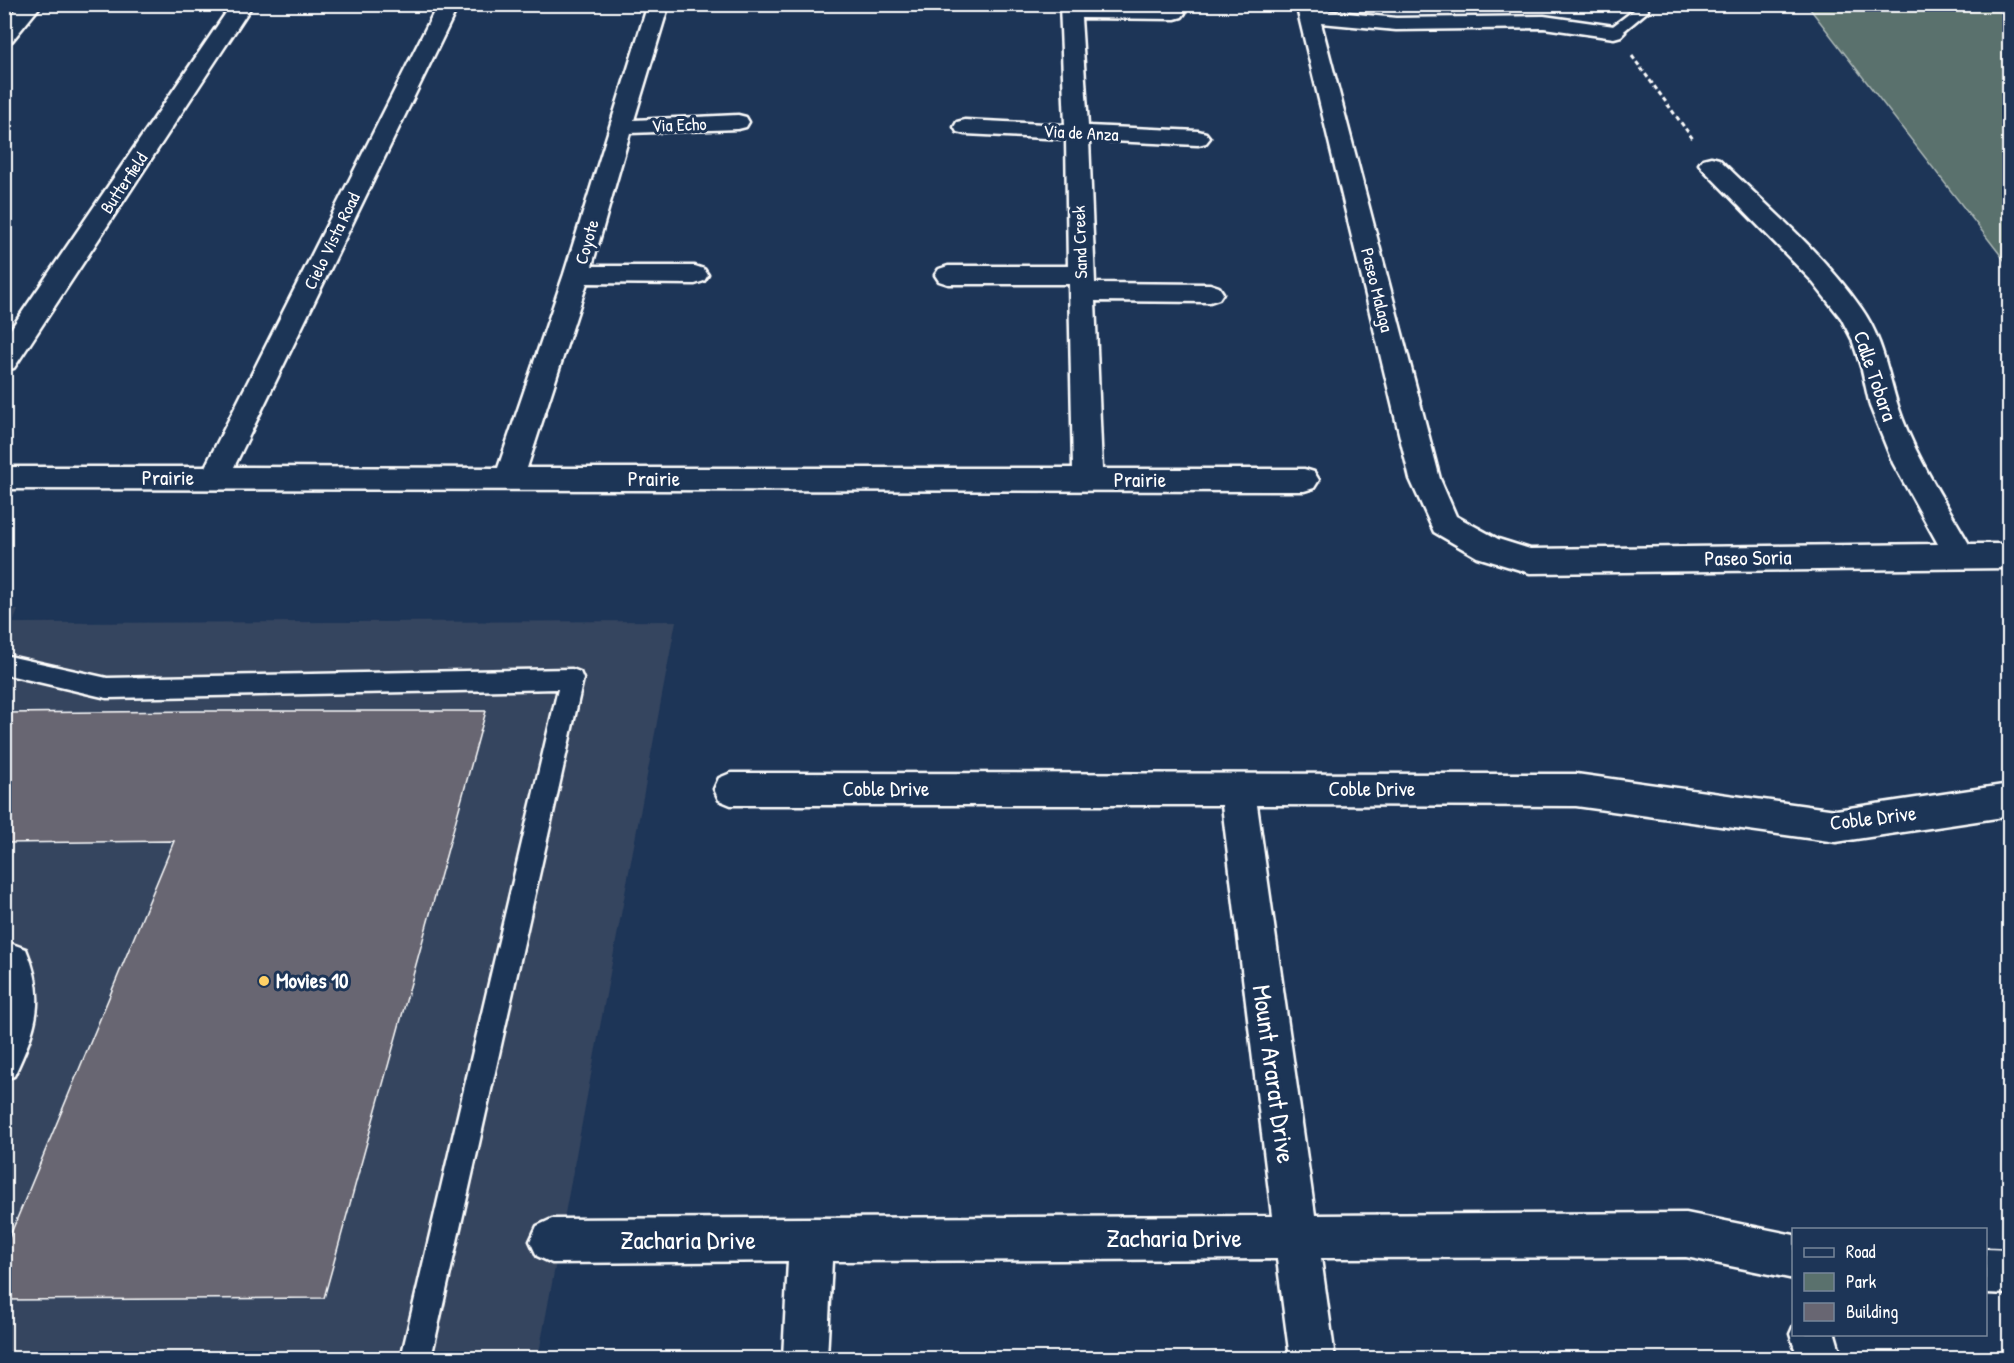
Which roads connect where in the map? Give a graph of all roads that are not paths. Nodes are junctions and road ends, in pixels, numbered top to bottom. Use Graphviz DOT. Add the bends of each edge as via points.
graph roads {
  1 [pos="32,4"];
  2 [pos="243,4"];
  3 [pos="449,4"];
  4 [pos="659,4"];
  5 [pos="1640,4"];
  6 [pos="1070,8"];
  7 [pos="1307,10"];
  8 [pos="1175,13"];
  9 [pos="1614,32"];
  10 [pos="4,36"];
  11 [pos="738,122"];
  12 [pos="620,127"];
  13 [pos="965,127"];
  14 [pos="1077,133"];
  15 [pos="1198,138"];
  16 [pos="1711,164"];
  17 [pos="578,274"];
  18 [pos="695,275"];
  19 [pos="948,275"];
  20 [pos="1082,284"];
  21 [pos="1210,293"];
  22 [pos="4,361"];
  23 [pos="4,478"];
  24 [pos="214,478"];
  25 [pos="509,479"];
  26 [pos="1088,480"];
  27 [pos="1304,480"];
  28 [pos="1488,548"];
  29 [pos="1960,556"];
  30 [pos="2010,556"];
  31 [pos="4,664"];
  32 [pos="731,789"];
  33 [pos="1237,789"];
  34 [pos="2010,800"];
  35 [pos="4,954"];
  36 [pos="4,1066"];
  37 [pos="1296,1237"];
  38 [pos="812,1238"];
  39 [pos="552,1241"];
  40 [pos="1791,1264"];
  41 [pos="1987,1271"];
  42 [pos="2010,1272"];
  43 [pos="1812,1336"];
  44 [pos="416,1359"];
  45 [pos="805,1359"];
  46 [pos="1312,1359"];
  47 [pos="1820,1359"];
  1 -- 10 [label="street"];
  2 -- 22 [label="street, Butterfield"];
  3 -- 24 [label="street, Cielo Vista Road"];
  4 -- 12 [label="street, Coyote"];
  5 -- 9 [label="lane" via="1641,11"];
  6 -- 8 [label="street"];
  6 -- 14 [label="street, Sand Creek"];
  7 -- 9 [label="street" via="1396,24 1544,22"];
  7 -- 28 [label="street, Paseo Malaga" via="1425,479 1445,524"];
  11 -- 12 [label="street, Via Echo"];
  12 -- 17 [label="street, Coyote"];
  13 -- 14 [label="street, Via de Anza"];
  14 -- 15 [label="street, Via de Anza"];
  14 -- 20 [label="street, Sand Creek"];
  16 -- 29 [label="street, Calle Tobara" via="1820,274 1852,315 1865,339 1884,406 1908,463"];
  17 -- 18 [label="street"];
  17 -- 25 [label="street, Coyote"];
  19 -- 20 [label="street"];
  20 -- 21 [label="street"];
  20 -- 26 [label="street, Sand Creek"];
  23 -- 24 [label="street, Prairie"];
  24 -- 25 [label="street, Prairie"];
  25 -- 26 [label="street, Prairie"];
  26 -- 27 [label="street, Prairie"];
  28 -- 29 [label="street, Paseo Soria" via="1530,561"];
  29 -- 30 [label="street, Paseo Soria"];
  31 -- 44 [label="lane" via="107,688 573,679"];
  32 -- 33 [label="street, Coble Drive"];
  33 -- 34 [label="street, Coble Drive" via="1576,790 1836,826"];
  33 -- 37 [label="street, Mount Ararat Drive"];
  35 -- 36 [label="lane" via="16,958 25,990 20,1033"];
  37 -- 38 [label="street, Zacharia Drive"];
  37 -- 40 [label="street, Zacharia Drive" via="1686,1235"];
  37 -- 46 [label="street, Mount Ararat Drive"];
  38 -- 39 [label="street, Zacharia Drive"];
  38 -- 45 [label="street"];
  41 -- 42 [label="street"];
  43 -- 47 [label="street"];
}
